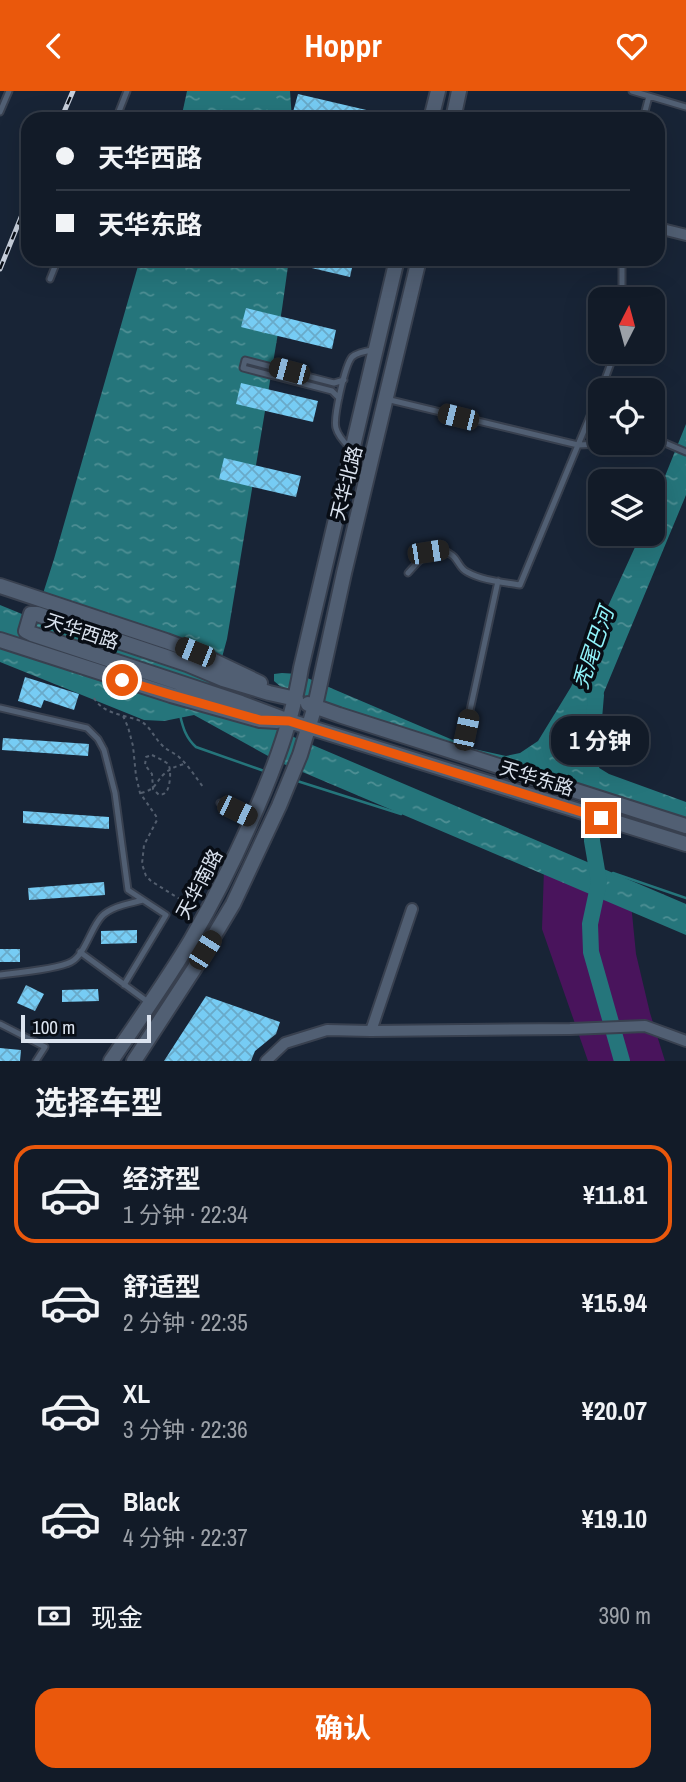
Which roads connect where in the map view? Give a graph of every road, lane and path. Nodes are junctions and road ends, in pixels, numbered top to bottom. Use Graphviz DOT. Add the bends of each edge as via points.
graph roads {
  1 [pos="9,91"];
  2 [pos="127,91"];
  3 [pos="438,91"];
  4 [pos="460,91"];
  5 [pos="632,91"];
  6 [pos="649,96"];
  7 [pos="686,107"];
  8 [pos="0,112"];
  9 [pos="119,112"];
  10 [pos="433,112"];
  11 [pos="455,112"];
  12 [pos="645,112"];
  13 [pos="665,229"];
  14 [pos="686,235"];
  15 [pos="55,266"];
  16 [pos="395,266"];
  17 [pos="417,266"];
  18 [pos="622,266"];
  19 [pos="50,279"];
  20 [pos="622,287"];
  21 [pos="376,349"];
  22 [pos="344,380"];
  23 [pos="339,398"];
  24 [pos="386,399"];
  25 [pos="588,422"];
  26 [pos="665,443"];
  27 [pos="578,445"];
  28 [pos="588,445"];
  29 [pos="353,450"];
  30 [pos="686,452"];
  31 [pos="408,573"];
  32 [pos="498,581"];
  33 [pos="0,586"];
  34 [pos="0,640"];
  35 [pos="94,698"];
  36 [pos="0,708"];
  37 [pos="302,713"];
  38 [pos="122,716"];
  39 [pos="460,754"];
  40 [pos="185,764"];
  41 [pos="170,770"];
  42 [pos="204,788"];
  43 [pos="153,789"];
  44 [pos="140,793"];
  45 [pos="220,803"];
  46 [pos="253,818"];
  47 [pos="686,826"];
  48 [pos="686,844"];
  49 [pos="143,900"];
  50 [pos="412,909"];
  51 [pos="205,915"];
  52 [pos="80,953"];
  53 [pos="0,975"];
  54 [pos="124,985"];
  55 [pos="149,1004"];
  56 [pos="0,1024"];
  57 [pos="371,1031"];
  58 [pos="686,1041"];
  59 [pos="36,1061"];
  60 [pos="111,1061"];
  61 [pos="134,1061"];
  62 [pos="267,1061"];
  1 -- 8 [label="lane"];
  2 -- 9 [label="lane"];
  3 -- 10 [label="main road"];
  4 -- 11 [label="main road"];
  5 -- 6 [label="lane"];
  6 -- 7 [label="lane"];
  6 -- 12 [label="lane"];
  13 -- 14 [label="street"];
  15 -- 19 [label="lane"];
  16 -- 21 [label="main road, 天华北路"];
  17 -- 24 [label="main road, 天华北路"];
  18 -- 20 [label="lane"];
  21 -- 22 [label="lane" via="352,358"];
  21 -- 29 [label="main road, 天华北路"];
  22 -- 23 [label="lane"];
  22 -- 23 [label="lane" via="334,383 245,360 243,368 332,391"];
  23 -- 29 [label="lane" via="335,427"];
  24 -- 27 [label="lane"];
  24 -- 37 [label="main road, 天华北路" via="344,573"];
  25 -- 27 [label="lane"];
  26 -- 30 [label="lane"];
  27 -- 28 [label="lane"];
  27 -- 32 [label="lane" via="520,585"];
  29 -- 37 [label="main road, 天华北路" via="301,668"];
  31 -- 32 [label="lane" via="428,552 442,550 464,571"];
  32 -- 39 [label="lane"];
  33 -- 37 [label="main road, 天华西路" via="195,652"];
  34 -- 37 [label="main road, 天华西路" via="260,720"];
  35 -- 38 [label="path"];
  36 -- 49 [label="lane" via="87,728 99,739 115,793 128,890"];
  37 -- 37 [label="main road, 天华西路" via="269,693 37,614 30,616 26,631 32,634 230,699"];
  37 -- 39 [label="main road, 天华东路"];
  37 -- 46 [label="main road, 天华南路" via="280,751"];
  37 -- 48 [label="main road, 天华东路" via="558,805"];
  37 -- 61 [label="main road, 天华南路" via="300,755 228,913"];
  38 -- 40 [label="path" via="140,721"];
  38 -- 44 [label="path" via="133,746"];
  39 -- 47 [label="main road, 天华东路"];
  40 -- 41 [label="path"];
  40 -- 42 [label="path"];
  41 -- 43 [label="path"];
  41 -- 43 [label="path" via="167,792 159,795"];
  41 -- 43 [label="path" via="167,763 152,755 146,757"];
  43 -- 44 [label="path"];
  44 -- 51 [label="path" via="157,820 144,845 146,876"];
  45 -- 46 [label="lane"];
  46 -- 51 [label="main road, 天华南路"];
  49 -- 52 [label="lane" via="109,910"];
  49 -- 54 [label="lane" via="166,915"];
  50 -- 57 [label="street"];
  51 -- 55 [label="main road, 天华南路"];
  52 -- 53 [label="lane" via="58,966"];
  52 -- 54 [label="lane"];
  54 -- 55 [label="lane"];
  55 -- 60 [label="main road, 天华南路"];
  56 -- 59 [label="lane" via="45,1047"];
  57 -- 58 [label="street" via="645,1026"];
  57 -- 62 [label="street" via="327,1030 285,1043"];
}
